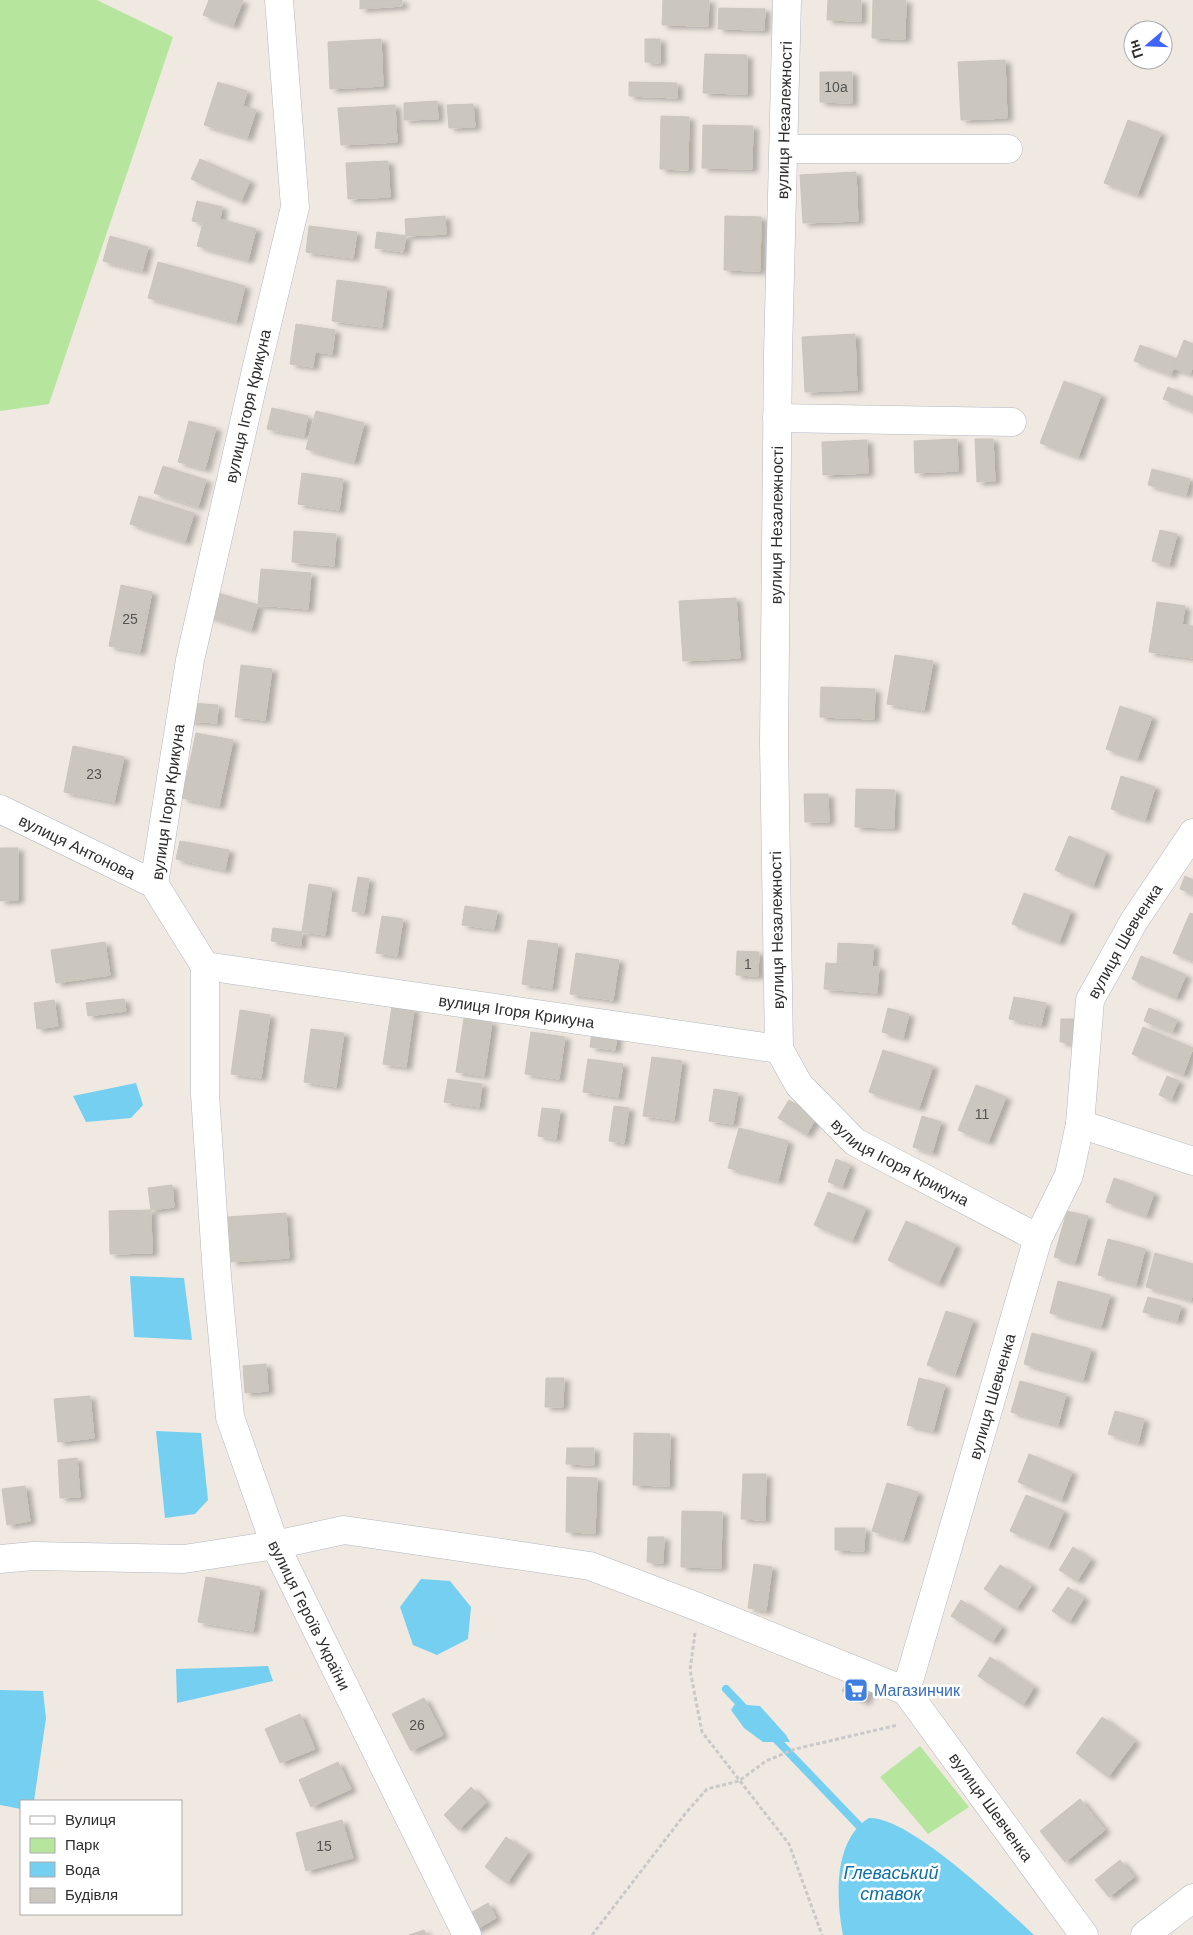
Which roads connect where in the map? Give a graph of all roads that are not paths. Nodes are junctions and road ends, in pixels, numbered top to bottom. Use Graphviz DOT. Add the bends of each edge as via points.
graph roads {
  1 [pos="279,0"];
  2 [pos="787,0"];
  3 [pos="784,149"];
  4 [pos="1008,149"];
  5 [pos="777,418"];
  6 [pos="1012,422"];
  7 [pos="0,809"];
  8 [pos="1193,833"];
  9 [pos="154,884"];
  10 [pos="204,966"];
  11 [pos="779,1050"];
  12 [pos="1080,1124"];
  13 [pos="1193,1161"];
  14 [pos="1038,1238"];
  15 [pos="275,1545"];
  16 [pos="0,1559"];
  17 [pos="906,1691"];
  18 [pos="1193,1898"];
  19 [pos="467,1935"];
  20 [pos="1084,1935"];
  21 [pos="1145,1935"];
  1 -- 9 [label="street, вулиця Ігоря Крикуна" via="295,207 190,660"];
  2 -- 3 [label="street, вулиця Незалежності"];
  3 -- 4 [label="street"];
  3 -- 5 [label="street, вулиця Незалежності"];
  5 -- 6 [label="street"];
  5 -- 11 [label="street, вулиця Незалежності" via="774,744"];
  7 -- 9 [label="street, вулиця Антонова"];
  8 -- 12 [label="street, вулиця Шевченка" via="1134,921 1090,1000"];
  9 -- 10 [label="street, вулиця Ігоря Крикуна"];
  10 -- 11 [label="street, вулиця Ігоря Крикуна"];
  10 -- 15 [label="street" via="205,1094 230,1417"];
  11 -- 14 [label="street, вулиця Ігоря Крикуна" via="799,1085 856,1142"];
  12 -- 13 [label="street"];
  12 -- 14 [label="street, вулиця Шевченка" via="1069,1175"];
  14 -- 17 [label="street, вулиця Шевченка"];
  15 -- 16 [label="street, вулиця Героїв України" via="184,1559 33,1556"];
  15 -- 17 [label="street" via="344,1530 590,1566"];
  15 -- 19 [label="street, вулиця Героїв України"];
  17 -- 20 [label="street, вулиця Шевченка"];
  18 -- 21 [label="street"];
}
